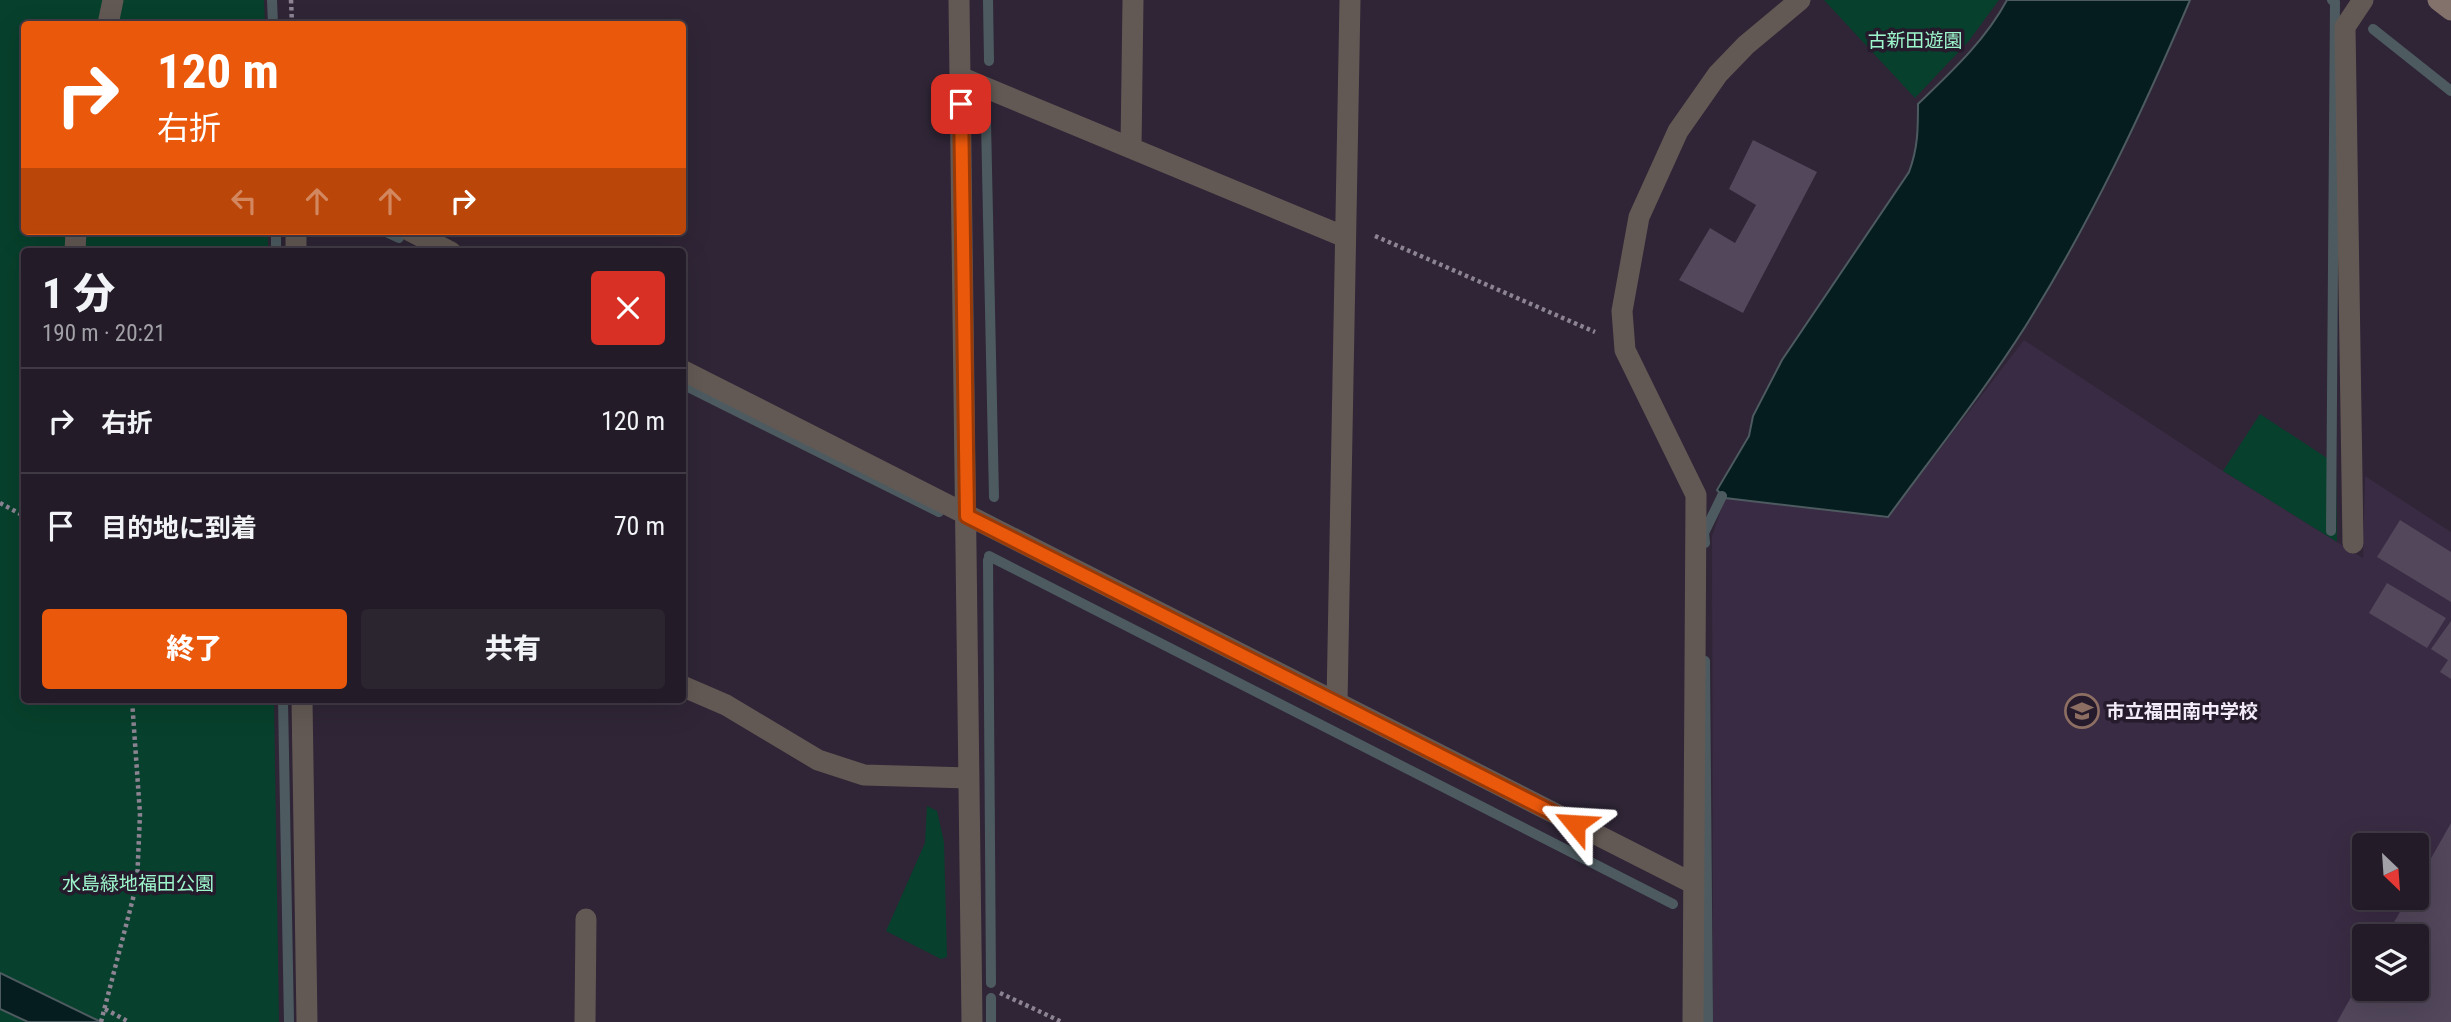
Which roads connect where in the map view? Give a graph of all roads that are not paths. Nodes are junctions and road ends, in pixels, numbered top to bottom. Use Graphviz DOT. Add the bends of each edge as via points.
graph roads {
  1 [pos="113,0"];
  2 [pos="959,0"];
  3 [pos="1133,0"];
  4 [pos="1350,0"];
  5 [pos="1800,0"];
  6 [pos="2363,0"];
  7 [pos="2438,0"];
  8 [pos="2451,10"];
  9 [pos="109,21"];
  10 [pos="960,77"];
  11 [pos="1132,148"];
  12 [pos="1345,230"];
  13 [pos="418,235"];
  14 [pos="443,248"];
  15 [pos="686,372"];
  16 [pos="967,516"];
  17 [pos="2353,543"];
  18 [pos="686,687"];
  19 [pos="302,703"];
  20 [pos="1337,703"];
  21 [pos="969,778"];
  22 [pos="1694,884"];
  23 [pos="586,919"];
  24 [pos="307,1022"];
  25 [pos="586,1022"];
  26 [pos="972,1022"];
  27 [pos="1693,1022"];
  1 -- 9 [label="street"];
  2 -- 10 [label="street"];
  3 -- 11 [label="street"];
  4 -- 12 [label="street"];
  5 -- 22 [label="street" via="1718,74 1678,131 1639,217 1622,311 1624,344 1696,495"];
  6 -- 17 [label="street" via="2345,27"];
  7 -- 8 [label="main road"];
  10 -- 11 [label="street"];
  10 -- 16 [label="street"];
  11 -- 12 [label="street"];
  12 -- 20 [label="street"];
  13 -- 14 [label="street"];
  15 -- 16 [label="street"];
  16 -- 20 [label="street"];
  16 -- 21 [label="street"];
  18 -- 21 [label="street" via="818,760 864,775"];
  19 -- 24 [label="street"];
  20 -- 22 [label="street"];
  21 -- 26 [label="street"];
  22 -- 27 [label="street"];
  23 -- 25 [label="street"];
}
